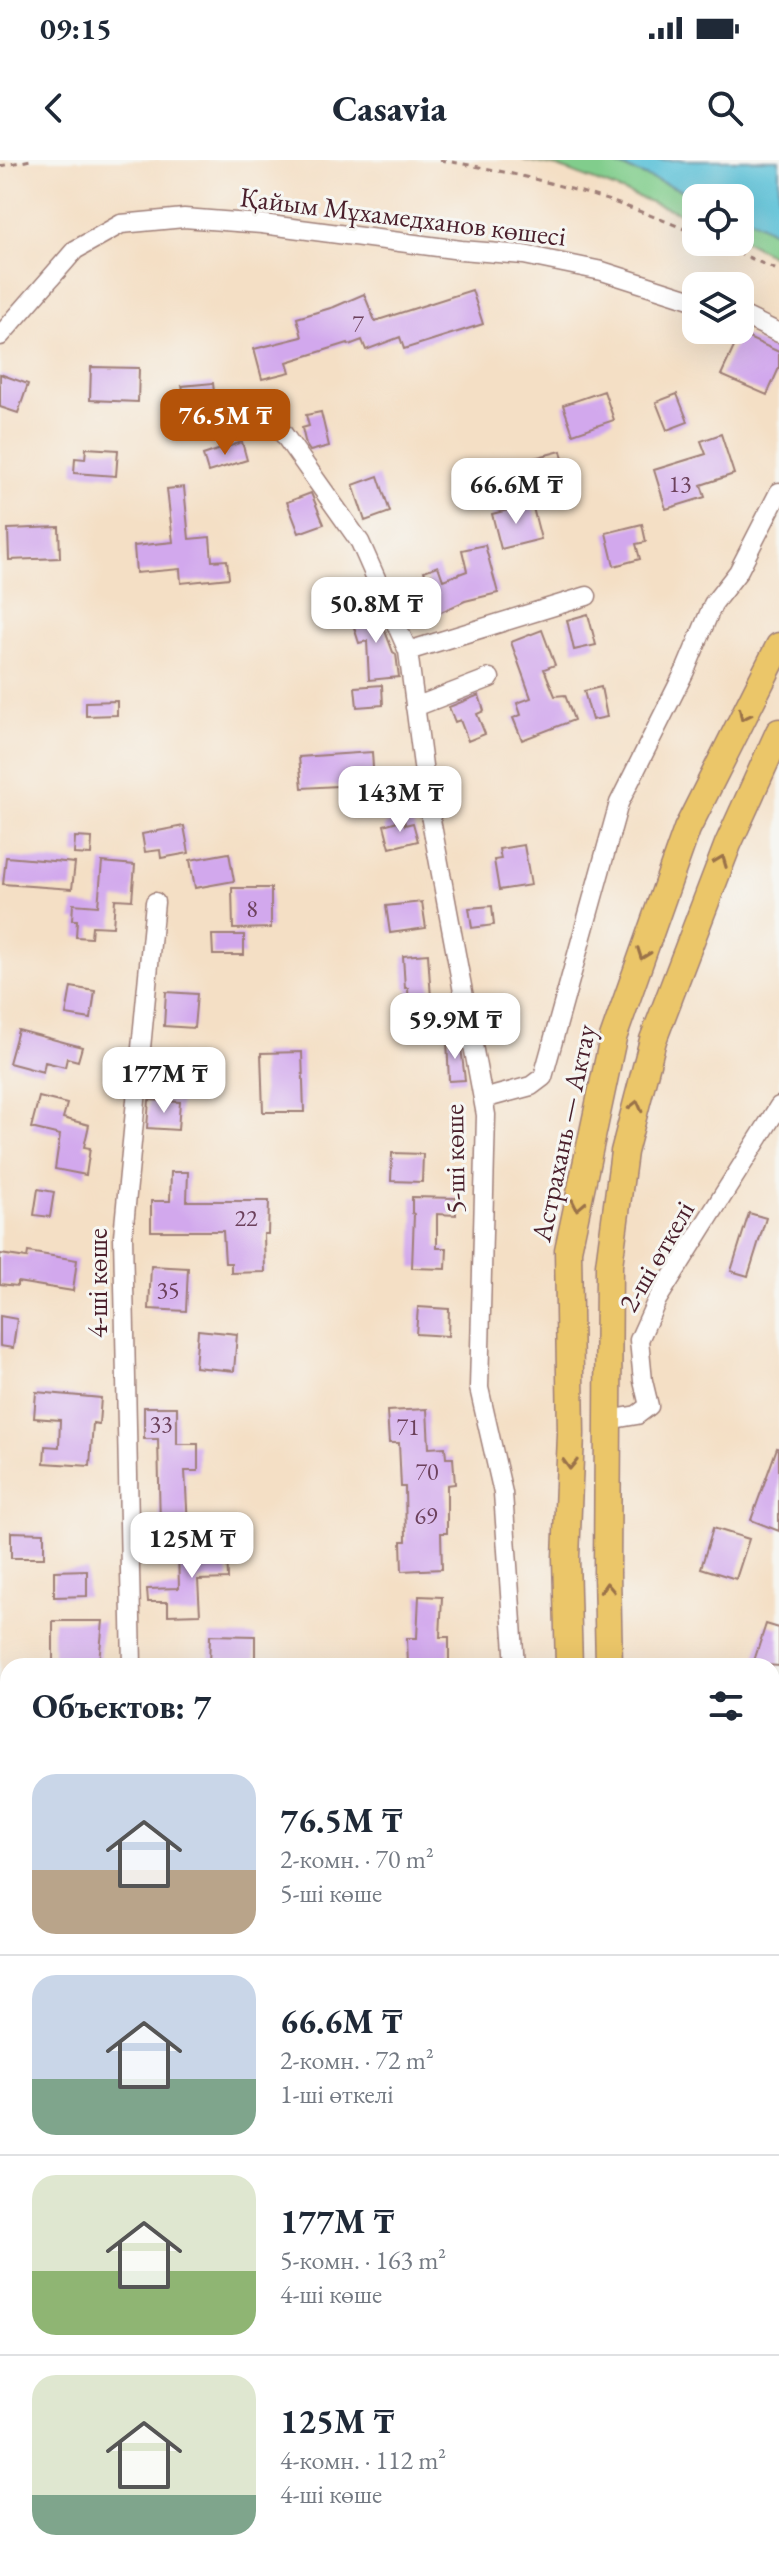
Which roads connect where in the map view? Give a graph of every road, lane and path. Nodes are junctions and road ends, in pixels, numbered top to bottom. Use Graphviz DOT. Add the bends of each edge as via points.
graph roads {
  1 [pos="31,160"];
  2 [pos="440,160"];
  3 [pos="0,166"];
  4 [pos="682,228"];
  5 [pos="746,256"];
  6 [pos="779,271"];
  7 [pos="682,297"];
  8 [pos="754,321"];
  9 [pos="779,333"];
  10 [pos="0,336"];
  11 [pos="265,408"];
  12 [pos="779,492"];
  13 [pos="587,596"];
  14 [pos="779,646"];
  15 [pos="408,651"];
  16 [pos="490,678"];
  17 [pos="415,707"];
  18 [pos="779,732"];
  19 [pos="155,902"];
  20 [pos="483,1099"];
  21 [pos="779,1106"];
  22 [pos="608,1420"];
  23 [pos="132,1658"];
  24 [pos="514,1658"];
  25 [pos="569,1658"];
  26 [pos="609,1658"];
  1 -- 3 [label="path"];
  2 -- 4 [label="path" via="558,184"];
  5 -- 6 [label="path"];
  7 -- 10 [label="street, Қайым Мұхамедханов көшесi" via="602,271 524,255 184,218 121,224 75,250"];
  8 -- 9 [label="street"];
  11 -- 15 [label="street, 5-шi көше" via="360,542"];
  12 -- 20 [label="street" via="738,572 713,604 619,803 543,1077 531,1086"];
  13 -- 15 [label="street"];
  14 -- 25 [label="highway, Астрахань — Актау, one-way" via="687,829 613,1038 568,1250"];
  15 -- 17 [label="street, 5-шi көше"];
  16 -- 17 [label="street"];
  17 -- 20 [label="street, 5-шi көше"];
  22 -- 18 [label="highway, one-way" via="609,1265 628,1138 658,1026 728,844"];
  19 -- 23 [label="street, 4-шi көше" via="123,1236"];
  20 -- 24 [label="street, 5-шi көше" via="479,1388 503,1493"];
  21 -- 22 [label="street, 2-ші өткелі" via="657,1300 639,1340 649,1406 637,1415"];
  26 -- 22 [label="highway, one-way"];
}
